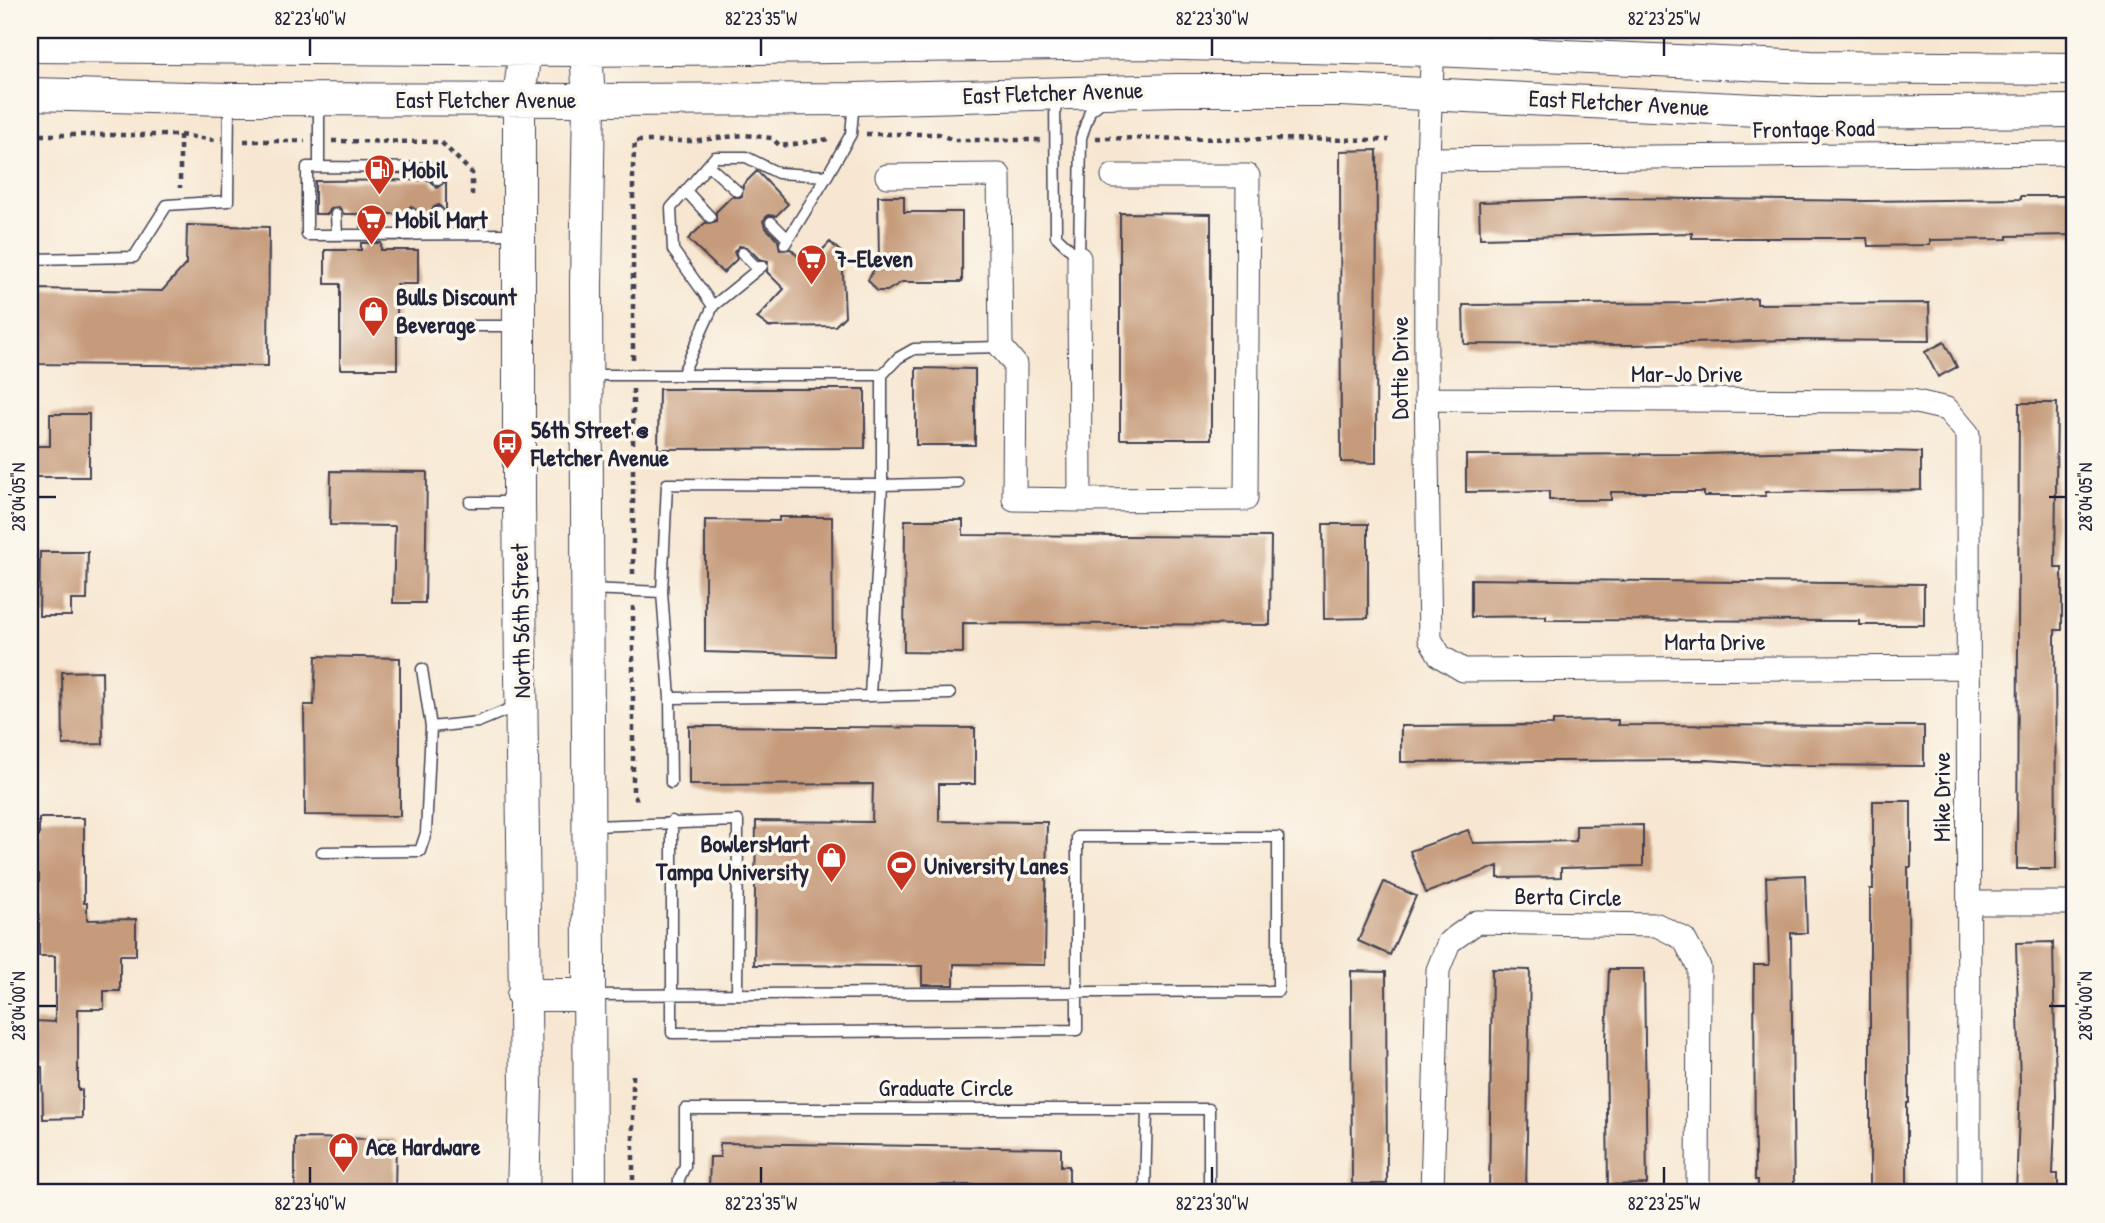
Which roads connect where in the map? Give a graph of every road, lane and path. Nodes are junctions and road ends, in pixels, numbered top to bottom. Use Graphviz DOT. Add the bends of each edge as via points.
graph roads {
  1 [pos="30,46"];
  2 [pos="525,49"];
  3 [pos="586,50"];
  4 [pos="1433,50"];
  5 [pos="2075,69"];
  6 [pos="1114,91"];
  7 [pos="1055,93"];
  8 [pos="30,94"];
  9 [pos="1430,94"];
  10 [pos="229,99"];
  11 [pos="319,99"];
  12 [pos="519,99"];
  13 [pos="855,99"];
  14 [pos="589,100"];
  15 [pos="2075,111"];
  16 [pos="886,134"];
  17 [pos="30,135"];
  18 [pos="180,135"];
  19 [pos="1081,138"];
  20 [pos="1056,140"];
  21 [pos="1388,140"];
  22 [pos="228,141"];
  23 [pos="319,141"];
  24 [pos="2075,153"];
  25 [pos="1427,159"];
  26 [pos="708,165"];
  27 [pos="319,167"];
  28 [pos="336,167"];
  29 [pos="374,168"];
  30 [pos="412,168"];
  31 [pos="827,176"];
  32 [pos="887,176"];
  33 [pos="1113,176"];
  34 [pos="412,180"];
  35 [pos="438,180"];
  36 [pos="337,181"];
  37 [pos="374,181"];
  38 [pos="180,188"];
  39 [pos="686,191"];
  40 [pos="737,191"];
  41 [pos="472,198"];
  42 [pos="337,214"];
  43 [pos="374,214"];
  44 [pos="412,214"];
  45 [pos="438,214"];
  46 [pos="710,218"];
  47 [pos="771,222"];
  48 [pos="438,234"];
  49 [pos="519,234"];
  50 [pos="337,235"];
  51 [pos="374,235"];
  52 [pos="412,235"];
  53 [pos="742,253"];
  54 [pos="1079,258"];
  55 [pos="30,259"];
  56 [pos="712,306"];
  57 [pos="472,326"];
  58 [pos="521,326"];
  59 [pos="1001,347"];
  60 [pos="587,375"];
  61 [pos="682,375"];
  62 [pos="883,375"];
  63 [pos="1426,399"];
  64 [pos="1947,410"];
  65 [pos="958,484"];
  66 [pos="881,485"];
  67 [pos="1080,500"];
  68 [pos="470,502"];
  69 [pos="519,503"];
  70 [pos="588,589"];
  71 [pos="662,592"];
  72 [pos="1968,667"];
  73 [pos="422,669"];
  74 [pos="1463,670"];
  75 [pos="950,694"];
  76 [pos="870,696"];
  77 [pos="670,698"];
  78 [pos="523,704"];
  79 [pos="431,727"];
  80 [pos="671,783"];
  81 [pos="671,821"];
  82 [pos="588,826"];
  83 [pos="322,852"];
  84 [pos="1969,903"];
  85 [pos="2075,903"];
  86 [pos="1076,993"];
  87 [pos="672,994"];
  88 [pos="737,994"];
  89 [pos="523,995"];
  90 [pos="589,995"];
  91 [pos="633,1075"];
  92 [pos="526,1089"];
  93 [pos="1147,1108"];
  94 [pos="523,1193"];
  95 [pos="537,1193"];
  96 [pos="590,1193"];
  97 [pos="633,1193"];
  98 [pos="678,1193"];
  99 [pos="1145,1193"];
  100 [pos="1209,1193"];
  101 [pos="1432,1193"];
  102 [pos="1698,1193"];
  103 [pos="1969,1193"];
  1 -- 2 [label="main road, East Fletcher Avenue"];
  2 -- 3 [label="main road, East Fletcher Avenue"];
  2 -- 12 [label="main road, North 56th Street"];
  3 -- 4 [label="main road, East Fletcher Avenue" via="1142,43"];
  3 -- 14 [label="main road"];
  4 -- 5 [label="main road, East Fletcher Avenue" via="1811,67"];
  4 -- 9 [label="street, Dottie Drive"];
  6 -- 7 [label="main road, East Fletcher Avenue"];
  6 -- 9 [label="main road, East Fletcher Avenue"];
  6 -- 19 [label="lane" via="1090,111"];
  7 -- 13 [label="main road, East Fletcher Avenue"];
  7 -- 20 [label="lane"];
  8 -- 10 [label="main road, East Fletcher Avenue"];
  9 -- 15 [label="main road, East Fletcher Avenue" via="1818,113"];
  9 -- 25 [label="street, Dottie Drive"];
  10 -- 11 [label="main road, East Fletcher Avenue"];
  10 -- 22 [label="lane"];
  11 -- 12 [label="main road, East Fletcher Avenue"];
  11 -- 23 [label="lane"];
  12 -- 14 [label="main road, East Fletcher Avenue"];
  12 -- 49 [label="main road, North 56th Street"];
  13 -- 14 [label="main road, East Fletcher Avenue"];
  13 -- 31 [label="lane" via="851,134"];
  14 -- 60 [label="main road"];
  16 -- 20 [label="path" via="939,134 953,140"];
  17 -- 18 [label="path"];
  18 -- 22 [label="path"];
  18 -- 38 [label="path"];
  19 -- 21 [label="path"];
  19 -- 54 [label="lane"];
  20 -- 54 [label="lane" via="1056,236"];
  22 -- 23 [label="path"];
  22 -- 55 [label="lane" via="228,201 167,205 134,257"];
  23 -- 27 [label="lane"];
  23 -- 41 [label="path" via="441,142 472,173"];
  24 -- 25 [label="street, Frontage Road"];
  25 -- 63 [label="street, Dottie Drive"];
  26 -- 31 [label="lane" via="715,157 746,157 778,173"];
  26 -- 39 [label="lane"];
  26 -- 40 [label="lane"];
  27 -- 28 [label="lane"];
  27 -- 50 [label="lane" via="307,167 307,235"];
  28 -- 29 [label="lane"];
  28 -- 36 [label="lane"];
  29 -- 30 [label="lane"];
  29 -- 37 [label="lane"];
  30 -- 34 [label="lane"];
  30 -- 35 [label="lane" via="438,168"];
  31 -- 47 [label="lane" via="787,241"];
  32 -- 59 [label="street" via="999,175"];
  33 -- 67 [label="street" via="1248,176 1245,499"];
  39 -- 46 [label="lane"];
  39 -- 56 [label="lane" via="671,208 673,250"];
  42 -- 50 [label="lane"];
  43 -- 51 [label="lane"];
  44 -- 52 [label="lane"];
  45 -- 48 [label="lane"];
  48 -- 49 [label="lane"];
  48 -- 52 [label="lane"];
  49 -- 58 [label="main road, North 56th Street"];
  50 -- 51 [label="lane"];
  51 -- 52 [label="lane"];
  53 -- 56 [label="lane" via="760,267"];
  54 -- 67 [label="street"];
  56 -- 61 [label="lane"];
  57 -- 58 [label="lane"];
  58 -- 69 [label="main road, North 56th Street"];
  59 -- 62 [label="lane" via="914,349"];
  59 -- 67 [label="street" via="1015,364 1014,499"];
  60 -- 61 [label="lane"];
  60 -- 70 [label="main road"];
  61 -- 62 [label="lane"];
  62 -- 66 [label="lane"];
  63 -- 64 [label="street, Mar-Jo Drive" via="1912,401"];
  63 -- 74 [label="street, Dottie Drive" via="1430,639 1440,656"];
  64 -- 72 [label="street, Mike Drive" via="1968,434"];
  65 -- 66 [label="lane"];
  66 -- 71 [label="lane" via="667,484"];
  66 -- 76 [label="lane"];
  68 -- 69 [label="lane"];
  69 -- 78 [label="main road, North 56th Street"];
  70 -- 71 [label="lane"];
  70 -- 82 [label="main road"];
  71 -- 77 [label="lane"];
  72 -- 74 [label="street, Marta Drive"];
  72 -- 84 [label="street, Mike Drive"];
  73 -- 79 [label="lane"];
  75 -- 76 [label="lane"];
  76 -- 77 [label="lane"];
  77 -- 80 [label="lane"];
  78 -- 79 [label="lane" via="478,722"];
  78 -- 89 [label="main road, North 56th Street"];
  79 -- 83 [label="lane" via="426,833 420,851"];
  81 -- 82 [label="lane" via="649,826"];
  81 -- 87 [label="lane"];
  81 -- 88 [label="lane" via="738,821"];
  82 -- 90 [label="main road"];
  84 -- 85 [label="street"];
  84 -- 103 [label="street, Mike Drive"];
  86 -- 86 [label="lane" via="1076,837 1278,837 1278,991"];
  86 -- 87 [label="lane" via="1077,1030 686,1033 672,1033"];
  86 -- 88 [label="lane"];
  87 -- 88 [label="lane"];
  87 -- 90 [label="lane"];
  89 -- 90 [label="main road"];
  89 -- 92 [label="main road, North 56th Street"];
  90 -- 96 [label="main road"];
  91 -- 97 [label="path"];
  92 -- 94 [label="main road, North 56th Street"];
  92 -- 95 [label="main road" via="536,1122"];
  93 -- 98 [label="lane, Graduate Circle" via="685,1109 685,1166"];
  93 -- 99 [label="lane"];
  93 -- 100 [label="lane, Graduate Circle" via="1209,1108"];
  101 -- 102 [label="street, Berta Circle" via="1438,970 1449,942 1477,922 1657,925 1684,939 1699,967"];
}
